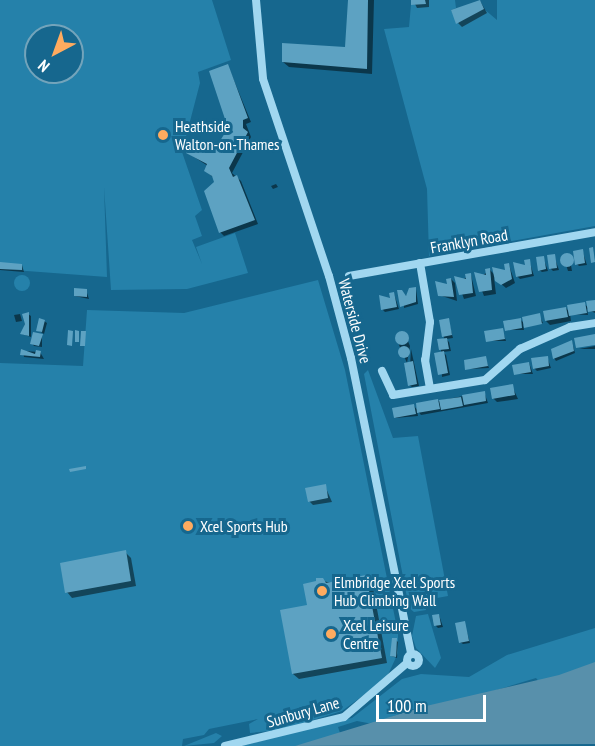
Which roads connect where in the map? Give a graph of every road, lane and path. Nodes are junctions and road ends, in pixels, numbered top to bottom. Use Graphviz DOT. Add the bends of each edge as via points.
graph roads {
  1 [pos="256,0"];
  2 [pos="595,232"];
  3 [pos="420,263"];
  4 [pos="348,276"];
  5 [pos="595,323"];
  6 [pos="382,371"];
  7 [pos="430,389"];
  8 [pos="407,663"];
  9 [pos="225,746"];
  1 -- 8 [label="street, Waterside Drive" via="257,43 265,87 329,276 351,358 411,654"];
  2 -- 3 [label="street, Franklyn Road"];
  3 -- 4 [label="street, Franklyn Road"];
  3 -- 7 [label="street" via="430,322 424,360"];
  5 -- 7 [label="street" via="570,327 520,349 485,380"];
  6 -- 7 [label="street" via="393,395"];
  8 -- 9 [label="street, Sunbury Lane" via="344,717"];
}
